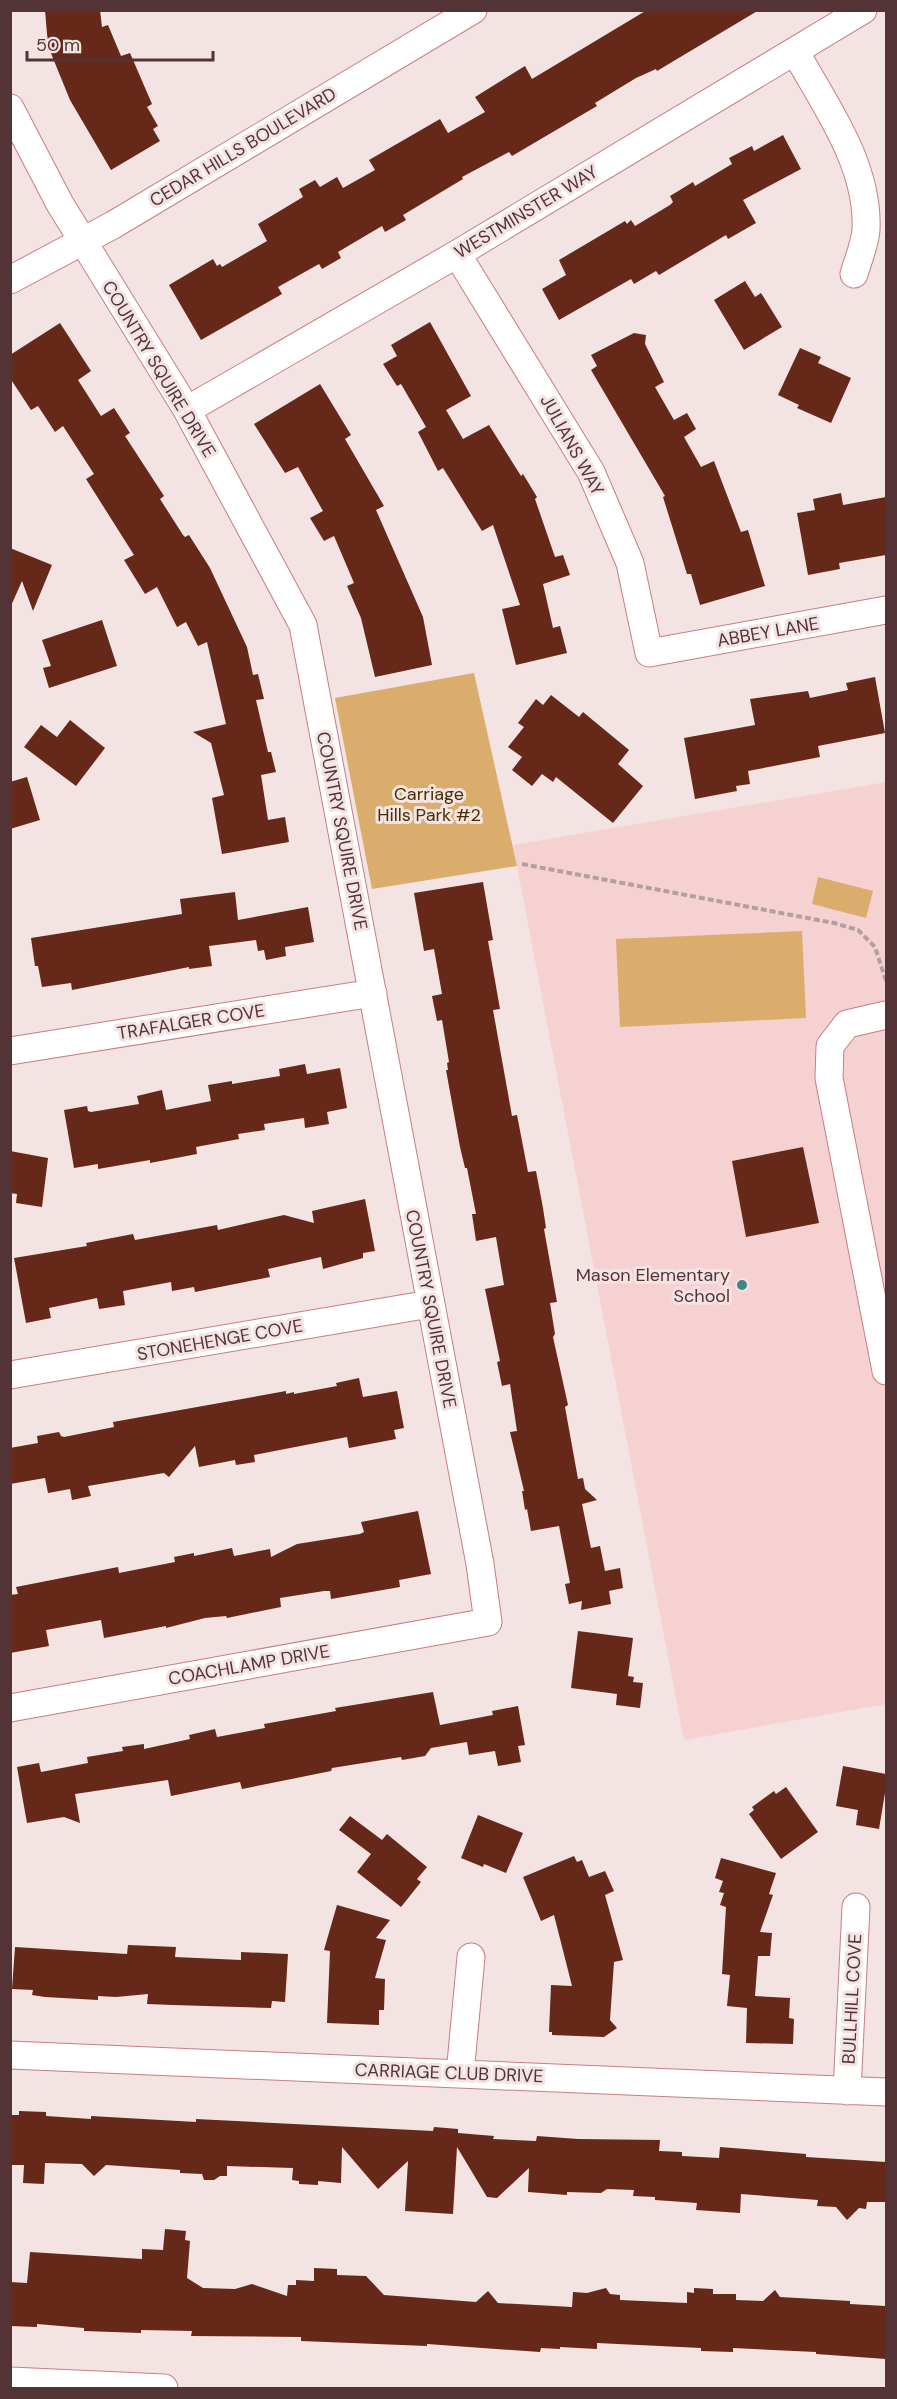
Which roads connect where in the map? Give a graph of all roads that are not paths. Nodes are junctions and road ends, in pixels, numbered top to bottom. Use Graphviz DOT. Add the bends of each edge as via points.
graph roads {
  1 [pos="473,10"];
  2 [pos="863,10"];
  3 [pos="795,51"];
  4 [pos="10,108"];
  5 [pos="83,242"];
  6 [pos="457,254"];
  7 [pos="854,274"];
  8 [pos="10,280"];
  9 [pos="187,410"];
  10 [pos="886,610"];
  11 [pos="649,653"];
  12 [pos="372,993"];
  13 [pos="886,1015"];
  14 [pos="10,1051"];
  15 [pos="430,1304"];
  16 [pos="886,1371"];
  17 [pos="10,1375"];
  18 [pos="488,1622"];
  19 [pos="10,1708"];
  20 [pos="856,1907"];
  21 [pos="471,1957"];
  22 [pos="10,2055"];
  23 [pos="460,2074"];
  24 [pos="847,2091"];
  25 [pos="886,2092"];
  26 [pos="10,2381"];
  27 [pos="164,2388"];
  1 -- 5 [label="street, CEDAR HILLS BOULEVARD"];
  2 -- 3 [label="street, WESTMINSTER WAY"];
  3 -- 6 [label="street, WESTMINSTER WAY"];
  3 -- 7 [label="street" via="845,140 862,188 866,231"];
  4 -- 5 [label="street, COUNTRY SQUIRE DRIVE"];
  5 -- 8 [label="street, CEDAR HILLS BOULEVARD"];
  5 -- 9 [label="street, COUNTRY SQUIRE DRIVE"];
  6 -- 9 [label="street, WESTMINSTER WAY"];
  6 -- 11 [label="street, JULIANS WAY" via="591,472 630,563"];
  9 -- 12 [label="street, COUNTRY SQUIRE DRIVE" via="303,625"];
  10 -- 11 [label="street, ABBEY LANE"];
  12 -- 14 [label="street, TRAFALGER COVE"];
  12 -- 15 [label="street, COUNTRY SQUIRE DRIVE"];
  13 -- 16 [label="street" via="847,1024 830,1046 829,1078"];
  15 -- 17 [label="street, STONEHENGE COVE"];
  15 -- 18 [label="street, COUNTRY SQUIRE DRIVE"];
  18 -- 19 [label="street, COACHLAMP DRIVE"];
  20 -- 24 [label="street, BULLHILL COVE"];
  21 -- 23 [label="street"];
  22 -- 23 [label="street, CARRIAGE CLUB DRIVE"];
  23 -- 24 [label="street, CARRIAGE CLUB DRIVE"];
  24 -- 25 [label="street, CARRIAGE CLUB DRIVE"];
  26 -- 27 [label="street"];
}
